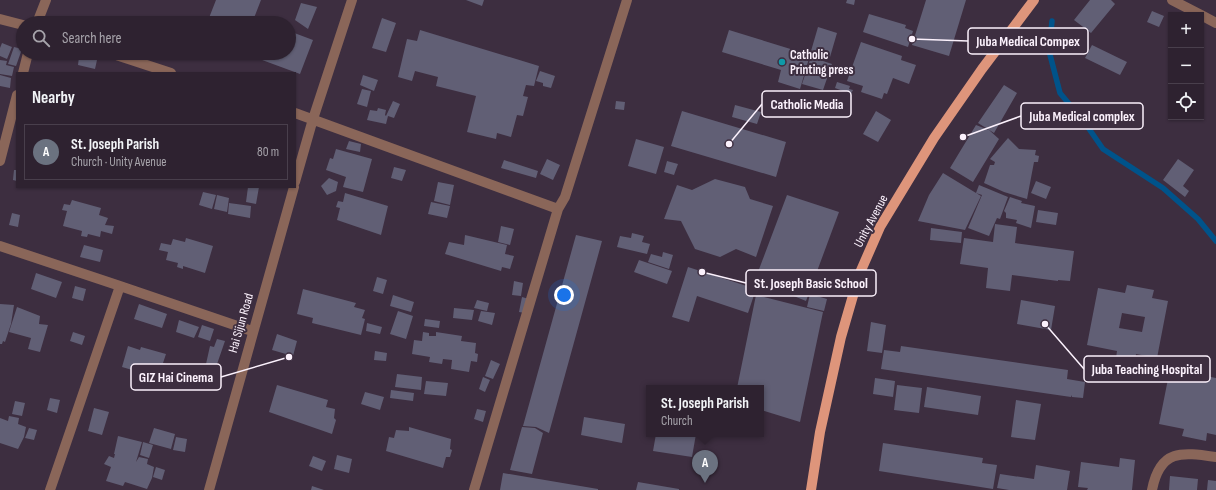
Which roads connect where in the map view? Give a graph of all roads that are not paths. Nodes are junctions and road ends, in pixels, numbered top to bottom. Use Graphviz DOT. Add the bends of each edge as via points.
graph roads {
  1 [pos="46,0"];
  2 [pos="352,0"];
  3 [pos="627,0"];
  4 [pos="1034,0"];
  5 [pos="1172,0"];
  6 [pos="1195,12"];
  7 [pos="40,16"];
  8 [pos="1204,17"];
  9 [pos="0,19"];
  10 [pos="16,23"];
  11 [pos="1216,23"];
  12 [pos="26,60"];
  13 [pos="131,60"];
  14 [pos="23,72"];
  15 [pos="168,72"];
  16 [pos="16,99"];
  17 [pos="296,113"];
  18 [pos="313,119"];
  19 [pos="0,161"];
  20 [pos="296,178"];
  21 [pos="294,188"];
  22 [pos="558,209"];
  23 [pos="0,247"];
  24 [pos="120,286"];
  25 [pos="252,331"];
  26 [pos="1216,457"];
  27 [pos="50,490"];
  28 [pos="209,490"];
  29 [pos="474,490"];
  30 [pos="811,490"];
  31 [pos="1152,490"];
  1 -- 7 [label="street"];
  2 -- 18 [label="street"];
  3 -- 22 [label="street" via="565,197"];
  4 -- 30 [label="main road, Unity Avenue" via="934,138 877,234 859,274 841,338 820,432"];
  5 -- 6 [label="street"];
  8 -- 11 [label="street"];
  9 -- 10 [label="street"];
  12 -- 14 [label="street"];
  13 -- 15 [label="street"];
  16 -- 19 [label="street"];
  17 -- 18 [label="street"];
  18 -- 20 [label="street"];
  18 -- 22 [label="street"];
  21 -- 25 [label="street, Hai Sijun Road"];
  22 -- 29 [label="street"];
  23 -- 24 [label="street"];
  24 -- 25 [label="street"];
  24 -- 27 [label="street"];
  25 -- 28 [label="street, Hai Sijun Road"];
  26 -- 31 [label="street" via="1174,455 1162,465 1155,476"];
}
